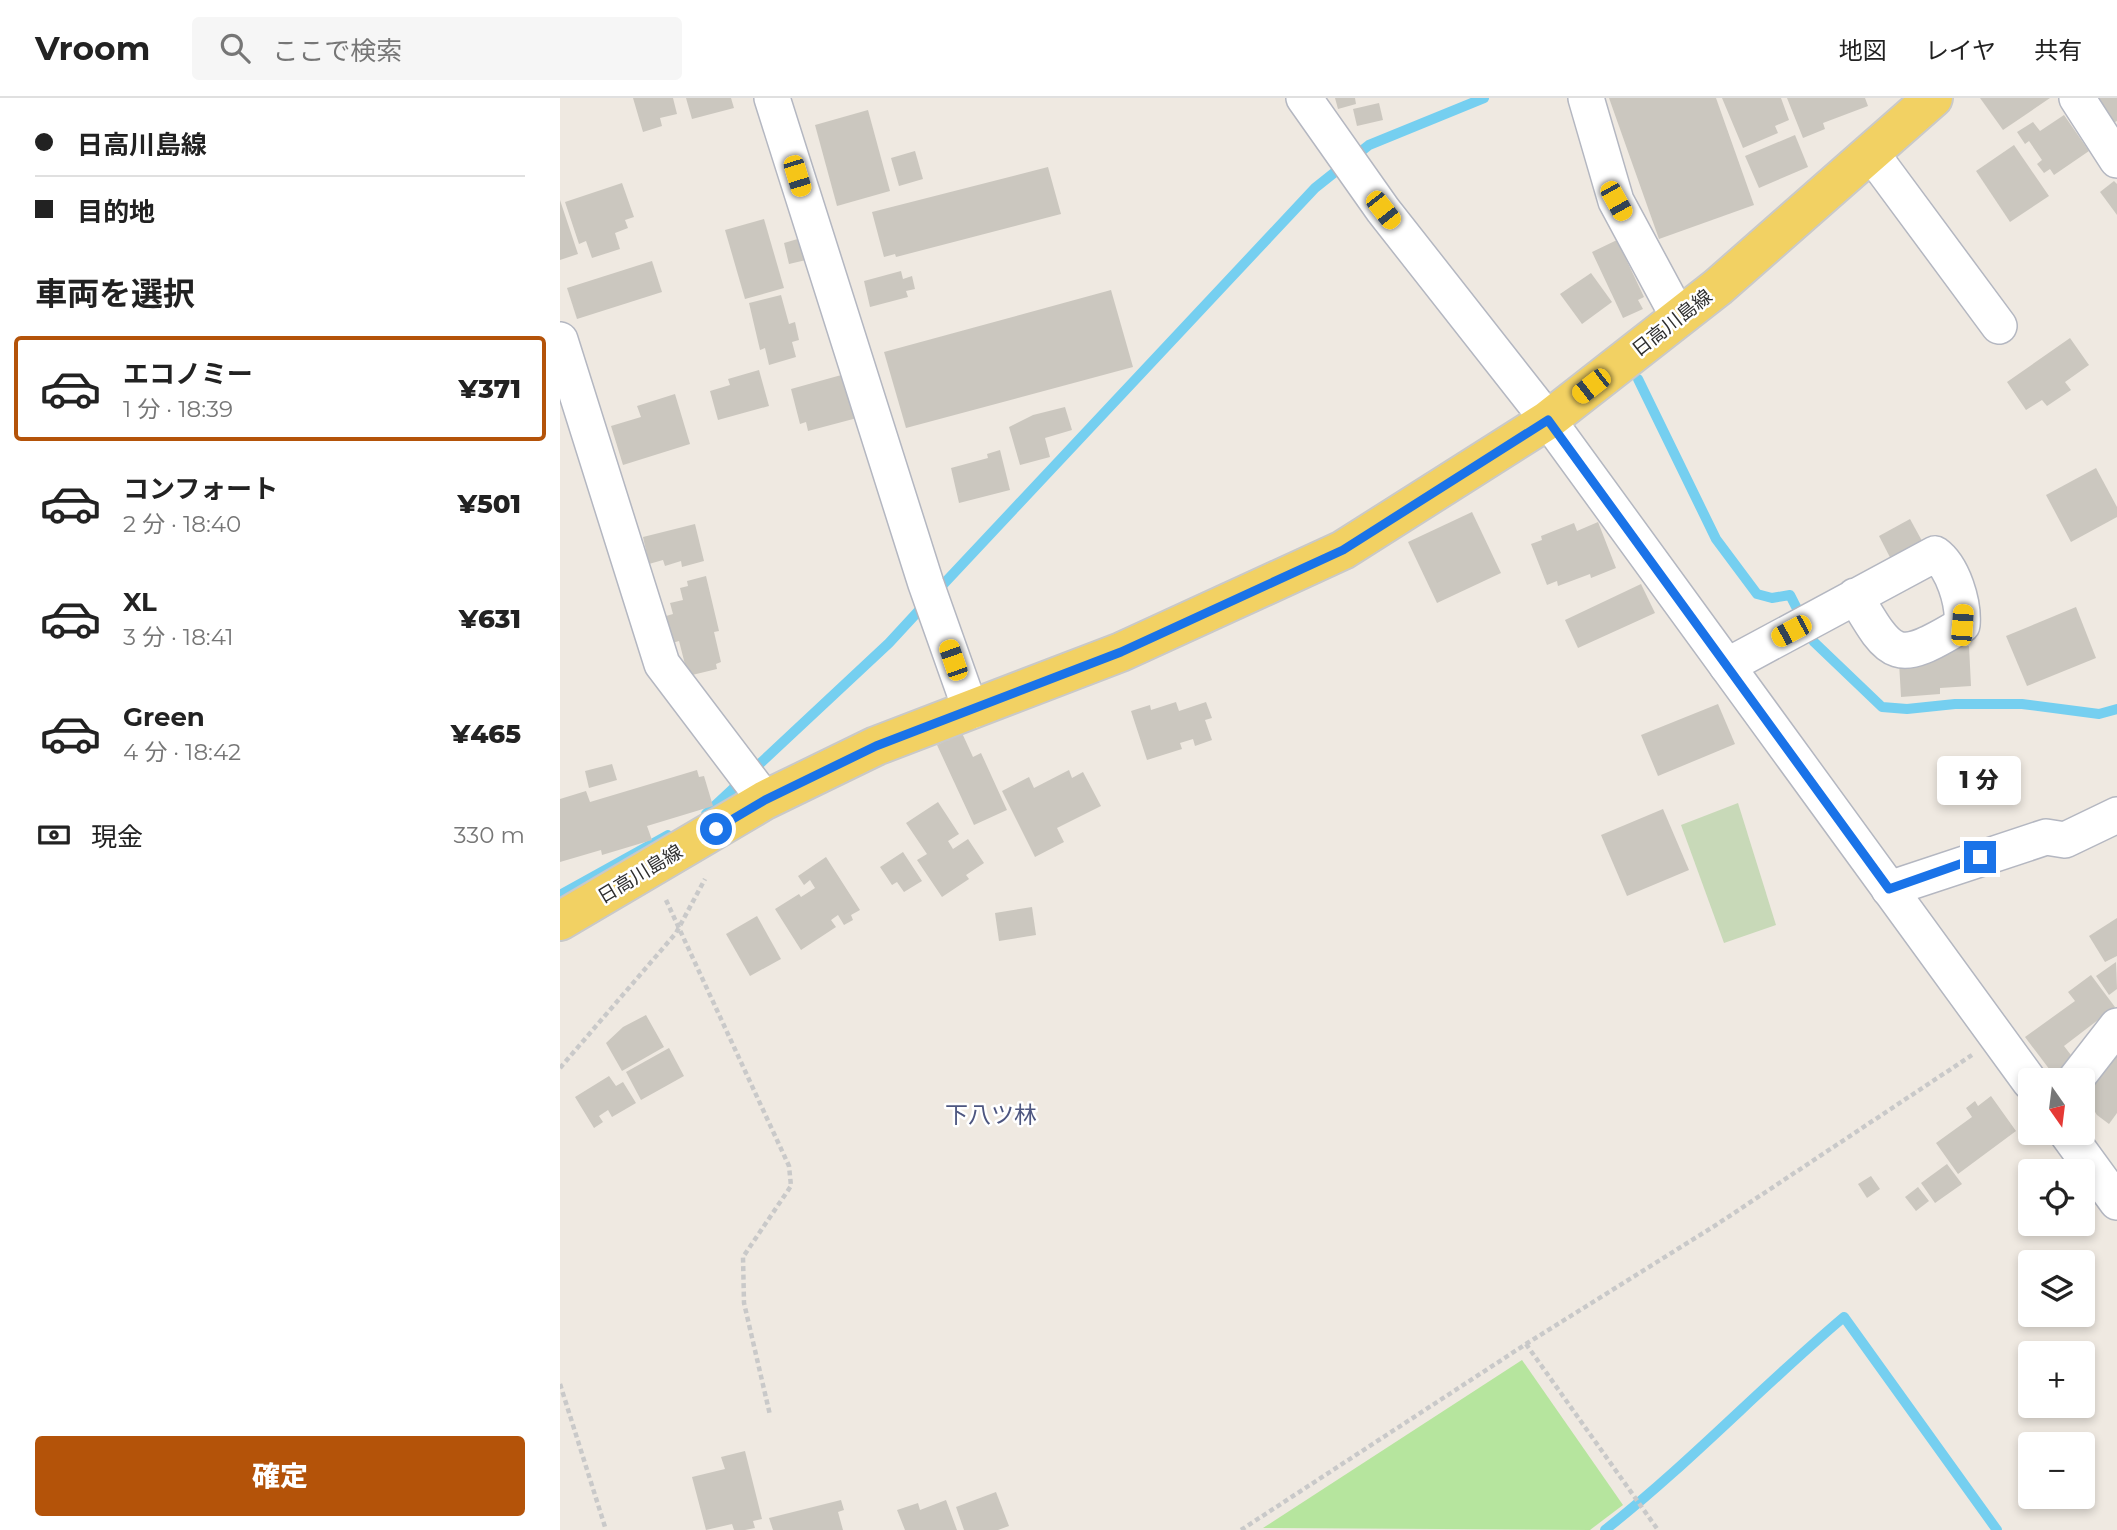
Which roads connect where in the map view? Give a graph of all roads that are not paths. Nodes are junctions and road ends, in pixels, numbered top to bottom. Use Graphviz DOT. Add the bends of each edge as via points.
graph roads {
  1 [pos="772,98"];
  2 [pos="1304,98"];
  3 [pos="1586,98"];
  4 [pos="1933,98"];
  5 [pos="2077,98"];
  6 [pos="1871,153"];
  7 [pos="2117,160"];
  8 [pos="1679,317"];
  9 [pos="1999,326"];
  10 [pos="560,340"];
  11 [pos="1548,420"];
  12 [pos="1855,596"];
  13 [pos="1727,666"];
  14 [pos="971,711"];
  15 [pos="765,800"];
  16 [pos="2117,815"];
  17 [pos="1889,889"];
  18 [pos="560,921"];
  19 [pos="2117,1026"];
  20 [pos="2020,1068"];
  21 [pos="2084,1068"];
  22 [pos="2075,1145"];
  23 [pos="2117,1202"];
  1 -- 14 [label="street" via="926,584"];
  2 -- 11 [label="street" via="1383,210"];
  3 -- 8 [label="street" via="1616,201"];
  4 -- 6 [label="main road, 日高川島線"];
  5 -- 7 [label="street"];
  6 -- 8 [label="main road, 日高川島線"];
  6 -- 9 [label="street"];
  8 -- 11 [label="main road, 日高川島線"];
  10 -- 15 [label="street" via="662,664"];
  11 -- 13 [label="street"];
  11 -- 14 [label="main road, 日高川島線" via="1343,550 1121,652"];
  12 -- 13 [label="street"];
  13 -- 17 [label="street"];
  14 -- 15 [label="main road, 日高川島線" via="876,746"];
  15 -- 18 [label="main road, 日高川島線"];
  16 -- 17 [label="street" via="2065,840 2046,837"];
  17 -- 20 [label="street"];
  19 -- 21 [label="street"];
  22 -- 23 [label="street"];
}
